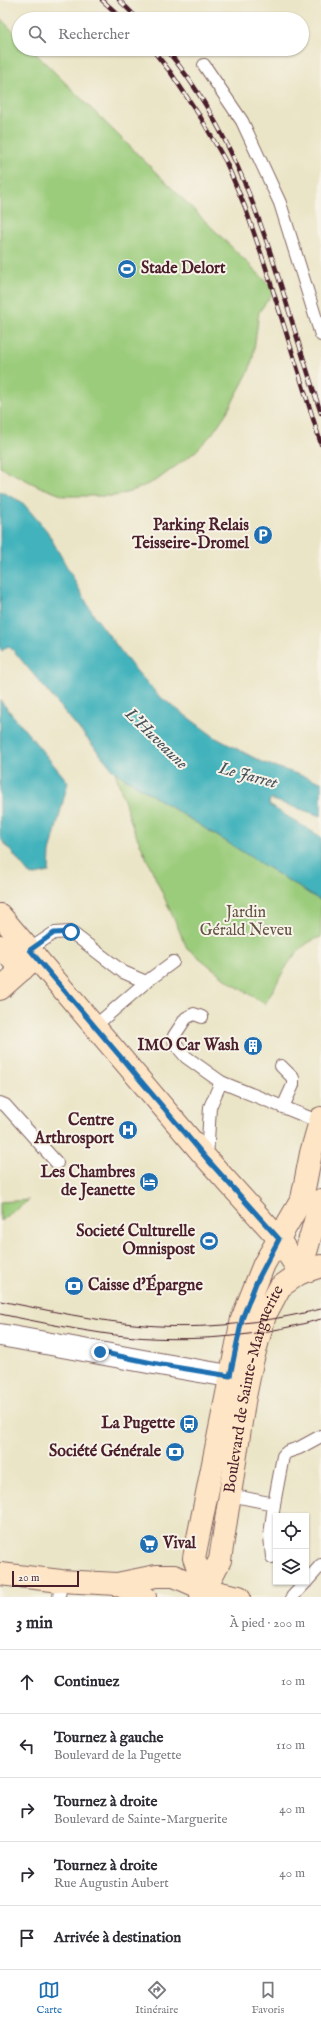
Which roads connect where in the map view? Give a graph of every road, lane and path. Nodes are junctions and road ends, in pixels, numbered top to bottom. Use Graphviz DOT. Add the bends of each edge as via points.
graph roads {
  1 [pos="204,65"];
  2 [pos="321,334"];
  3 [pos="0,915"];
  4 [pos="0,946"];
  5 [pos="29,959"];
  6 [pos="173,962"];
  7 [pos="146,982"];
  8 [pos="0,989"];
  9 [pos="202,1017"];
  10 [pos="95,1026"];
  11 [pos="281,1066"];
  12 [pos="221,1082"];
  13 [pos="0,1103"];
  14 [pos="283,1107"];
  15 [pos="320,1120"];
  16 [pos="207,1159"];
  17 [pos="57,1162"];
  18 [pos="321,1200"];
  19 [pos="279,1239"];
  20 [pos="314,1246"];
  21 [pos="321,1266"];
  22 [pos="300,1273"];
  23 [pos="0,1335"];
  24 [pos="230,1376"];
  25 [pos="321,1436"];
  26 [pos="230,1495"];
  27 [pos="274,1504"];
  28 [pos="272,1557"];
  29 [pos="321,1565"];
  30 [pos="0,1574"];
  31 [pos="309,1579"];
  32 [pos="117,1584"];
  33 [pos="303,1585"];
  34 [pos="60,1589"];
  35 [pos="203,1596"];
  36 [pos="145,1597"];
  37 [pos="239,1597"];
  38 [pos="292,1597"];
  1 -- 2 [label="lane" via="242,121 280,203"];
  3 -- 5 [label="main road"];
  4 -- 5 [label="main road"];
  5 -- 7 [label="lane" via="54,933 71,932 123,972"];
  5 -- 8 [label="main road"];
  5 -- 10 [label="main road"];
  6 -- 7 [label="lane"];
  7 -- 10 [label="lane"];
  9 -- 12 [label="lane" via="194,1014 186,1018 174,1036 175,1044 186,1056"];
  10 -- 16 [label="main road"];
  11 -- 14 [label="lane" via="293,1078 293,1085"];
  12 -- 14 [label="lane"];
  12 -- 16 [label="lane" via="210,1107"];
  13 -- 17 [label="lane" via="5,1105"];
  14 -- 15 [label="lane"];
  15 -- 19 [label="main road, Boulevard de Sainte-Marguerite" via="302,1197"];
  16 -- 19 [label="main road"];
  18 -- 20 [label="main road, Boulevard de Sainte-Marguerite"];
  19 -- 20 [label="main road"];
  19 -- 22 [label="main road"];
  19 -- 24 [label="main road, Boulevard de Sainte-Marguerite" via="256,1283 242,1319"];
  20 -- 22 [label="main road, Boulevard de Sainte-Marguerite"];
  21 -- 22 [label="main road"];
  22 -- 26 [label="main road, Boulevard de Sainte-Marguerite" via="280,1287 265,1315 245,1396"];
  23 -- 24 [label="street"];
  24 -- 35 [label="main road, Boulevard de Sainte-Marguerite" via="194,1558"];
  25 -- 27 [label="lane" via="283,1456"];
  26 -- 27 [label="lane"];
  26 -- 35 [label="main road, Boulevard de Sainte-Marguerite" via="220,1560"];
  27 -- 28 [label="lane" via="270,1536"];
  29 -- 31 [label="lane"];
  30 -- 34 [label="main road"];
  32 -- 34 [label="main road"];
  32 -- 35 [label="main road" via="156,1576 174,1576"];
  32 -- 36 [label="main road"];
  33 -- 38 [label="lane"];
  35 -- 37 [label="main road"];
}
